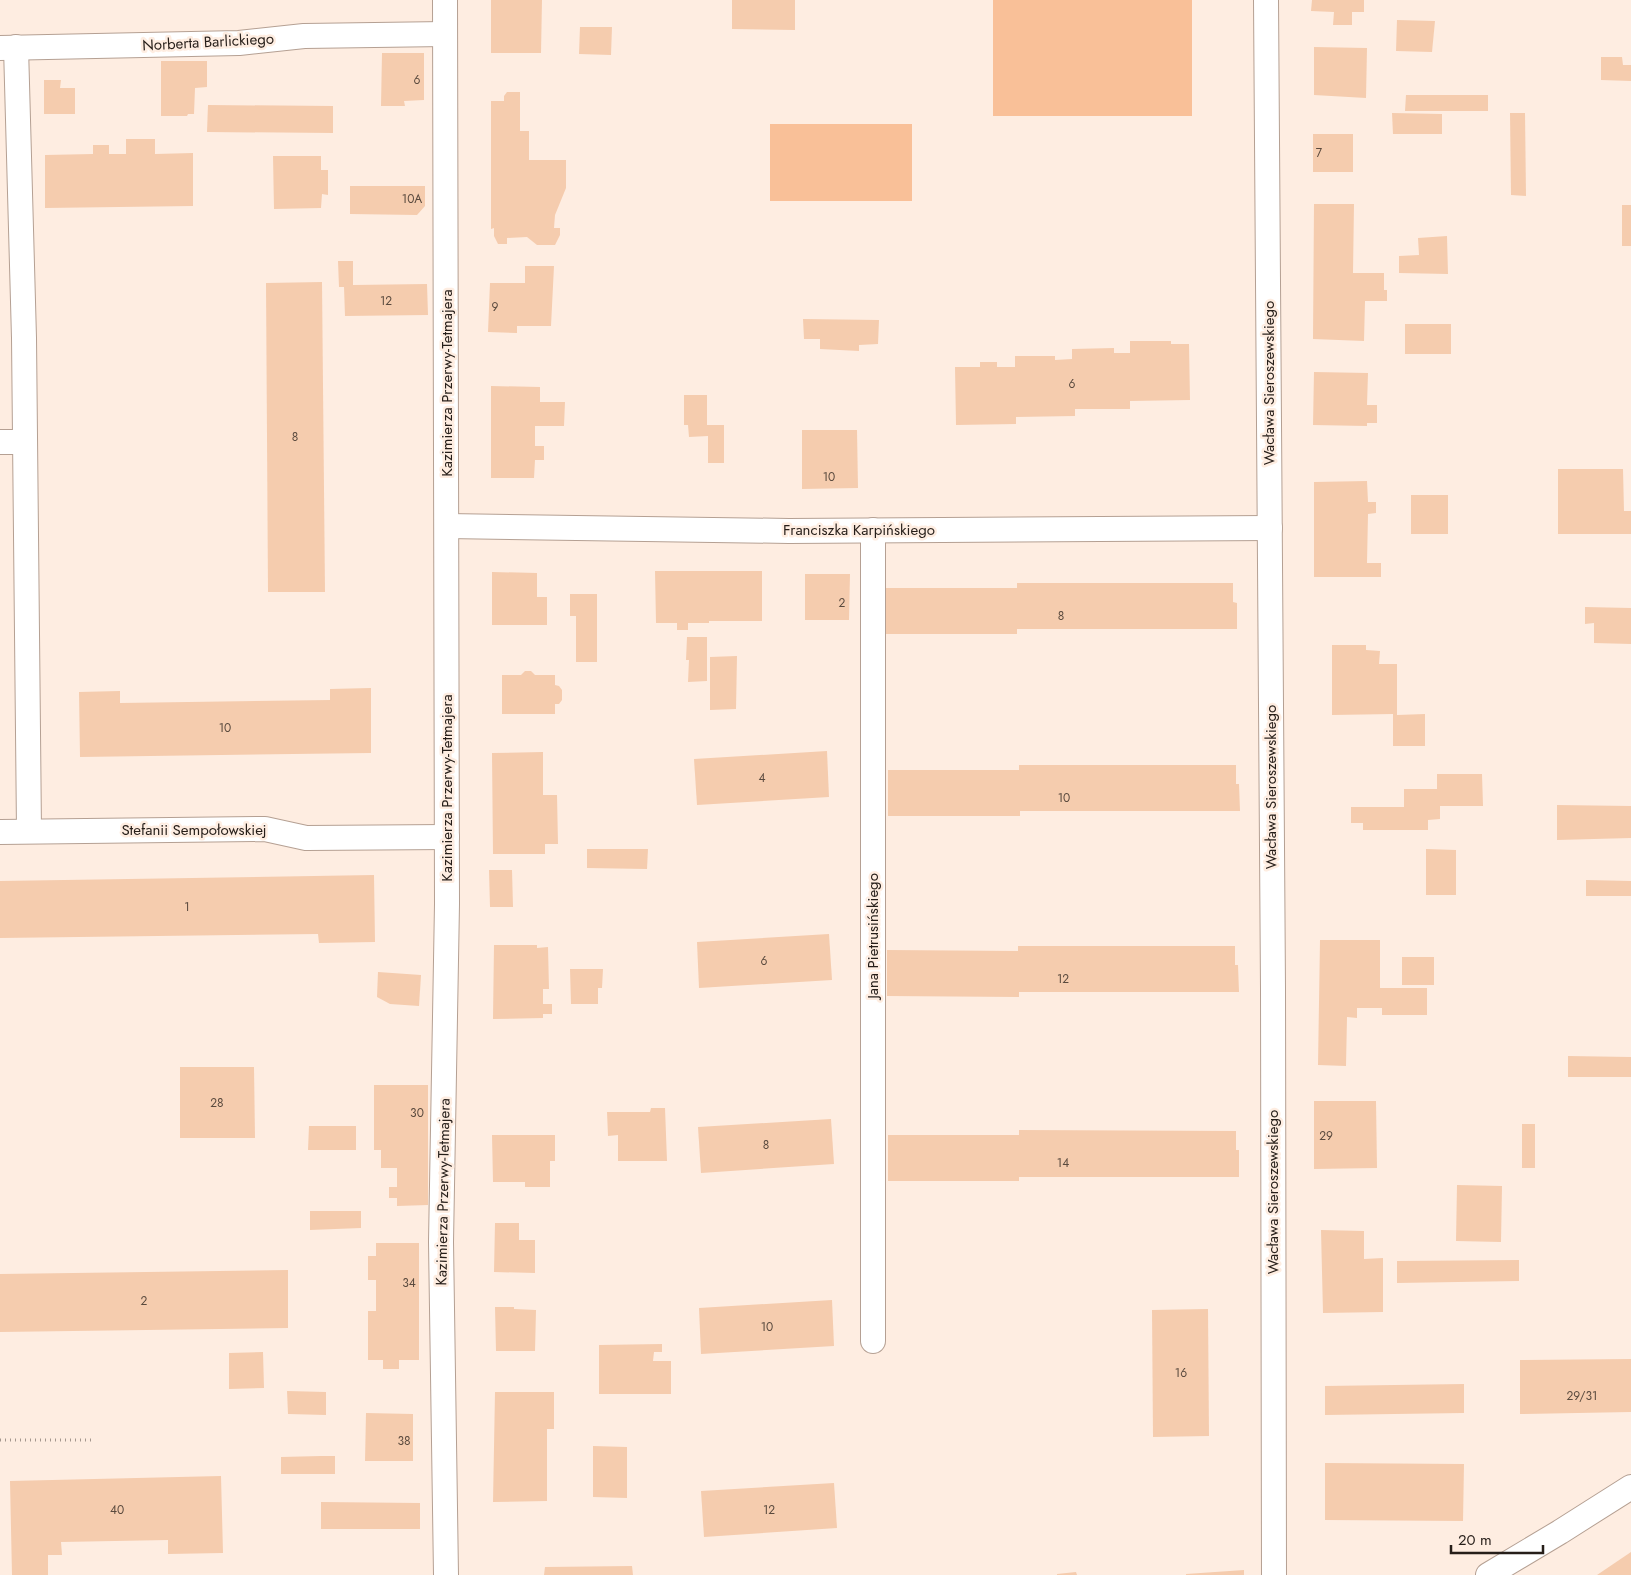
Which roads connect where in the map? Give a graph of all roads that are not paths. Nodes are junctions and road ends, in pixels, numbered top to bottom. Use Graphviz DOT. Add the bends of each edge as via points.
graph roads {
  1 [pos="445,0"];
  2 [pos="1266,0"];
  3 [pos="445,34"];
  4 [pos="8,48"];
  5 [pos="0,442"];
  6 [pos="25,442"];
  7 [pos="447,526"];
  8 [pos="1270,528"];
  9 [pos="873,530"];
  10 [pos="30,831"];
  11 [pos="0,832"];
  12 [pos="447,837"];
  13 [pos="873,1341"];
  14 [pos="1631,1487"];
  15 [pos="446,1575"];
  16 [pos="1274,1575"];
  17 [pos="1488,1575"];
  1 -- 3 [label="street, Kazimierza Przerwy-Tetmajera"];
  2 -- 8 [label="street, Wacława Sieroszewskiego"];
  3 -- 4 [label="street, Norberta Barlickiego" via="304,36 239,43"];
  3 -- 7 [label="street, Kazimierza Przerwy-Tetmajera"];
  4 -- 6 [label="street" via="24,338"];
  5 -- 6 [label="street"];
  6 -- 10 [label="street"];
  7 -- 9 [label="street, Franciszka Karpińskiego"];
  7 -- 12 [label="street, Kazimierza Przerwy-Tetmajera"];
  8 -- 9 [label="street, Franciszka Karpińskiego"];
  8 -- 16 [label="street, Wacława Sieroszewskiego"];
  9 -- 13 [label="street, Jana Pietrusińskiego"];
  10 -- 11 [label="street, Stefanii Sempołowskiej"];
  10 -- 12 [label="street, Stefanii Sempołowskiej" via="265,829 306,838"];
  12 -- 15 [label="street, Kazimierza Przerwy-Tetmajera" via="441,1242"];
  14 -- 17 [label="street"];
}
